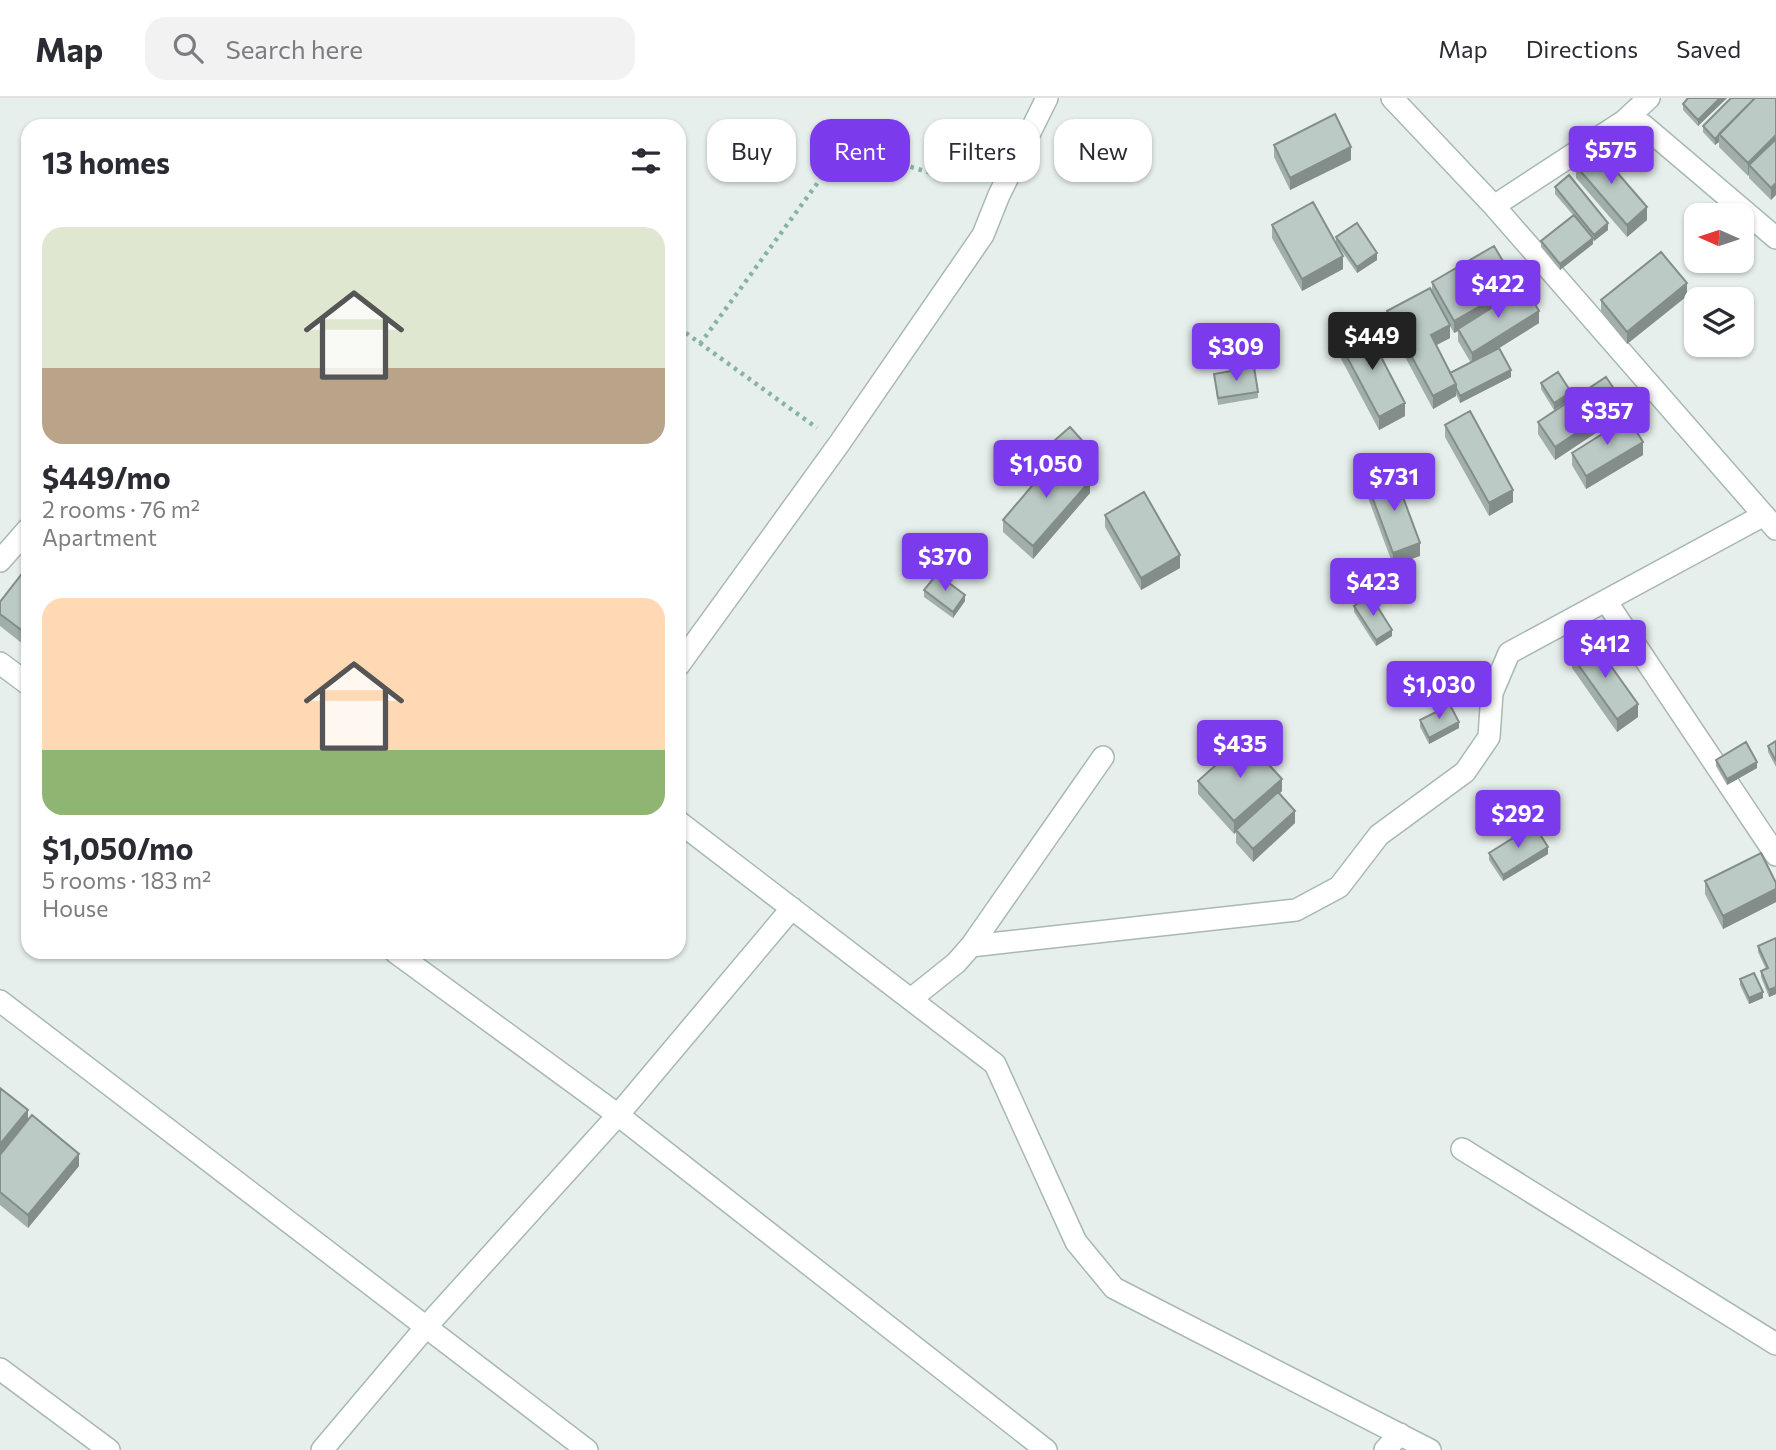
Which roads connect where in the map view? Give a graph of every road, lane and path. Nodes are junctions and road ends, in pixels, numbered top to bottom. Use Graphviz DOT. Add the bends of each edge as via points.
graph roads {
  1 [pos="1046,98"];
  2 [pos="1392,98"];
  3 [pos="1648,98"];
  4 [pos="1036,119"];
  5 [pos="1624,121"];
  6 [pos="924,172"];
  7 [pos="1006,182"];
  8 [pos="1494,206"];
  9 [pos="1776,238"];
  10 [pos="686,333"];
  11 [pos="700,344"];
  12 [pos="839,443"];
  13 [pos="1770,522"];
  14 [pos="21,536"];
  15 [pos="0,561"];
  16 [pos="1606,601"];
  17 [pos="686,655"];
  18 [pos="0,663"];
  19 [pos="21,679"];
  20 [pos="1103,757"];
  21 [pos="686,827"];
  22 [pos="1776,855"];
  23 [pos="792,908"];
  24 [pos="971,946"];
  25 [pos="406,959"];
  26 [pos="911,999"];
  27 [pos="0,1001"];
  28 [pos="618,1115"];
  29 [pos="1462,1149"];
  30 [pos="426,1326"];
  31 [pos="1776,1344"];
  32 [pos="0,1369"];
  33 [pos="1400,1434"];
  34 [pos="109,1450"];
  35 [pos="323,1450"];
  36 [pos="587,1450"];
  37 [pos="1046,1450"];
  38 [pos="1385,1450"];
  39 [pos="1430,1450"];
  1 -- 4 [label="street"];
  2 -- 8 [label="street"];
  3 -- 5 [label="street"];
  5 -- 8 [label="street"];
  5 -- 9 [label="street" via="1643,125"];
  6 -- 11 [label="path" via="863,156 835,159"];
  7 -- 12 [label="street" via="983,235"];
  8 -- 13 [label="street"];
  10 -- 11 [label="path"];
  11 -- 12 [label="path"];
  12 -- 17 [label="street"];
  13 -- 16 [label="street"];
  14 -- 15 [label="street"];
  16 -- 22 [label="street"];
  16 -- 24 [label="street" via="1509,653 1492,693 1489,737 1465,772 1379,835 1339,887 1296,910"];
  18 -- 19 [label="street"];
  20 -- 24 [label="street"];
  21 -- 23 [label="street"];
  23 -- 26 [label="street"];
  23 -- 28 [label="street"];
  24 -- 26 [label="street"];
  25 -- 28 [label="street"];
  26 -- 33 [label="street" via="995,1064 1076,1242 1114,1288"];
  27 -- 30 [label="street"];
  28 -- 30 [label="street"];
  28 -- 37 [label="street"];
  29 -- 31 [label="street"];
  30 -- 35 [label="street"];
  30 -- 36 [label="street"];
  32 -- 34 [label="street"];
  33 -- 38 [label="street"];
  33 -- 39 [label="street"];
}
